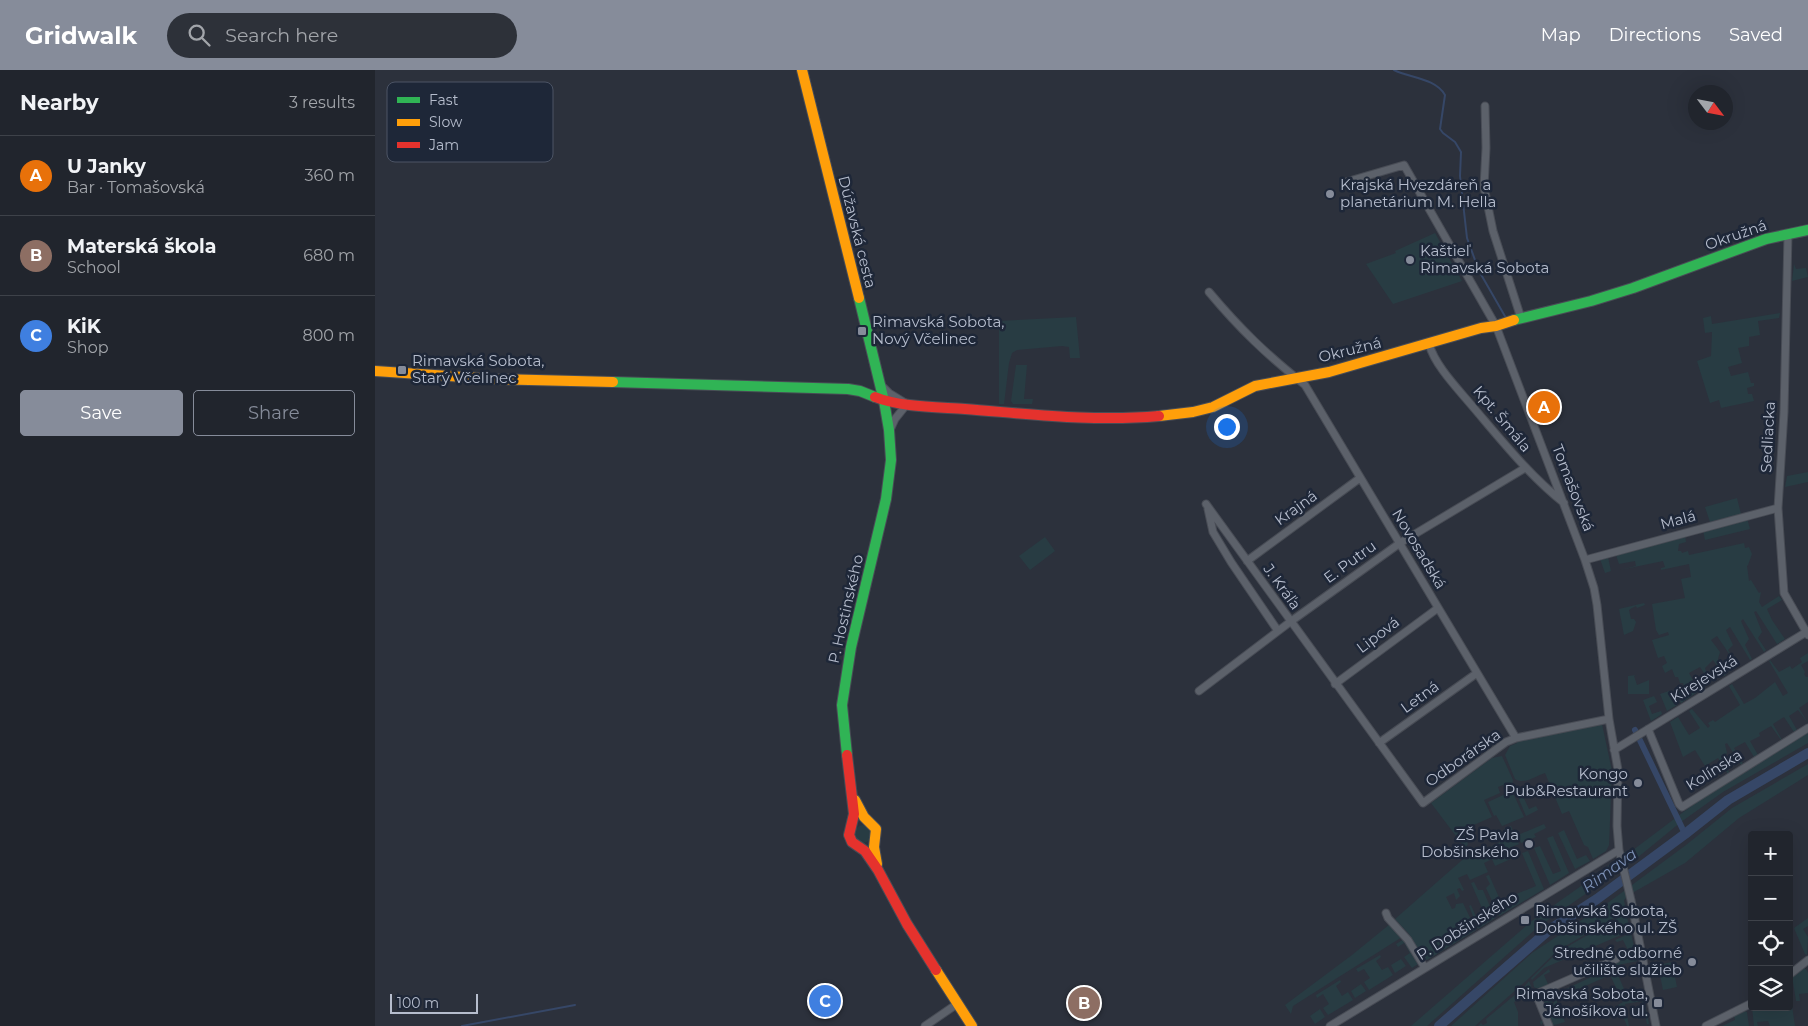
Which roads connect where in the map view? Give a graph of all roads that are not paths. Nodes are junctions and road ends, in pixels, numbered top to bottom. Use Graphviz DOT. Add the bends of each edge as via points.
graph roads {
  1 [pos="802,70"];
  2 [pos="1485,106"];
  3 [pos="1346,182"];
  4 [pos="1808,230"];
  5 [pos="1788,234"];
  6 [pos="1209,292"];
  7 [pos="1521,318"];
  8 [pos="1495,326"];
  9 [pos="1429,344"];
  10 [pos="375,371"];
  11 [pos="1295,377"];
  12 [pos="879,384"];
  13 [pos="884,401"];
  14 [pos="907,404"];
  15 [pos="889,430"];
  16 [pos="1525,468"];
  17 [pos="1361,478"];
  18 [pos="1564,503"];
  19 [pos="1778,508"];
  20 [pos="1400,544"];
  21 [pos="1585,560"];
  22 [pos="1247,561"];
  23 [pos="1438,608"];
  24 [pos="1290,622"];
  25 [pos="1278,631"];
  26 [pos="1807,632"];
  27 [pos="1477,673"];
  28 [pos="1335,684"];
  29 [pos="1199,691"];
  30 [pos="1609,719"];
  31 [pos="1808,728"];
  32 [pos="1641,733"];
  33 [pos="1516,738"];
  34 [pos="1379,743"];
  35 [pos="1614,750"];
  36 [pos="852,794"];
  37 [pos="1423,803"];
  38 [pos="867,821"];
  39 [pos="852,826"];
  40 [pos="874,842"];
  41 [pos="861,847"];
  42 [pos="1619,850"];
  43 [pos="878,870"];
  44 [pos="1386,913"];
  45 [pos="1616,958"];
  46 [pos="1808,960"];
  47 [pos="1425,968"];
  48 [pos="1793,972"];
  49 [pos="957,1004"];
  50 [pos="1748,1005"];
  51 [pos="925,1026"];
  52 [pos="971,1026"];
  53 [pos="1330,1026"];
  54 [pos="1549,1026"];
  55 [pos="1656,1026"];
  56 [pos="1706,1026"];
  1 -- 12 [label="street, Dúžavská cesta"];
  2 -- 7 [label="street" via="1484,187 1493,231"];
  3 -- 8 [label="street, Tomašovská" via="1404,165"];
  4 -- 5 [label="street, Okružná"];
  5 -- 7 [label="street, Okružná" via="1624,291"];
  5 -- 19 [label="street, Sedliacka"];
  6 -- 11 [label="street, Novosadská" via="1250,338"];
  7 -- 8 [label="street, Okružná"];
  8 -- 9 [label="street, Okružná"];
  8 -- 18 [label="street, Tomašovská"];
  9 -- 11 [label="street, Okružná" via="1329,372"];
  9 -- 16 [label="street, Kpt. Šmála" via="1457,387"];
  10 -- 13 [label="street, Okružná" via="486,378 835,388 860,391"];
  11 -- 14 [label="street, Okružná" via="1255,386 1213,407 1135,418 1101,419"];
  11 -- 17 [label="street, Novosadská" via="1305,385"];
  12 -- 13 [label="street, Dúžavská cesta"];
  12 -- 14 [label="street, Okružná"];
  13 -- 14 [label="street, Okružná"];
  13 -- 15 [label="street, P. Hostinského"];
  14 -- 15 [label="street"];
  15 -- 36 [label="street, P. Hostinského" via="891,460 887,499 851,648 842,704"];
  16 -- 18 [label="street, Kpt. Šmála"];
  16 -- 20 [label="street, E. Putru"];
  17 -- 20 [label="street, Novosadská"];
  17 -- 22 [label="street, Krajná"];
  18 -- 21 [label="street, Tomašovská"];
  19 -- 21 [label="street, Malá"];
  19 -- 26 [label="street, Sedliacka" via="1784,593"];
  20 -- 23 [label="street, Novosadská"];
  20 -- 24 [label="street, E. Putru"];
  21 -- 30 [label="street, Tomašovská" via="1597,605"];
  22 -- 24 [label="street, J. Kráľa"];
  22 -- 25 [label="street, J. Kráľa" via="1206,504 1213,532"];
  23 -- 27 [label="street, Novosadská"];
  23 -- 28 [label="street, Lipová"];
  24 -- 25 [label="street, E. Putru"];
  24 -- 28 [label="street, J. Kráľa"];
  25 -- 29 [label="street, E. Putru"];
  26 -- 32 [label="street, Kirejevská"];
  27 -- 33 [label="street, Novosadská"];
  27 -- 34 [label="street, Letná"];
  28 -- 34 [label="street, J. Kráľa"];
  30 -- 33 [label="street, Odborárska"];
  30 -- 35 [label="street, Tomašovská"];
  31 -- 32 [label="street, Kolínska" via="1682,807"];
  32 -- 35 [label="street, Kirejevská"];
  33 -- 37 [label="street, Odborárska"];
  34 -- 37 [label="street, J. Kráľa"];
  35 -- 42 [label="street, Tomašovská" via="1618,770"];
  36 -- 38 [label="street, P. Hostinského"];
  36 -- 39 [label="street, P. Hostinského"];
  38 -- 39 [label="street" via="859,821"];
  38 -- 40 [label="street, P. Hostinského" via="876,829"];
  39 -- 41 [label="street, P. Hostinského" via="850,839"];
  40 -- 41 [label="street" via="868,847"];
  40 -- 43 [label="street, P. Hostinského"];
  41 -- 43 [label="street, P. Hostinského"];
  42 -- 47 [label="street, P. Dobšinského"];
  42 -- 55 [label="street, Tomašovská"];
  43 -- 49 [label="street, P. Hostinského"];
  44 -- 47 [label="street"];
  45 -- 54 [label="street" via="1536,994"];
  46 -- 48 [label="street"];
  47 -- 53 [label="street, P. Dobšinského"];
  49 -- 51 [label="street"];
  49 -- 52 [label="street, P. Hostinského"];
  50 -- 56 [label="street"];
}
